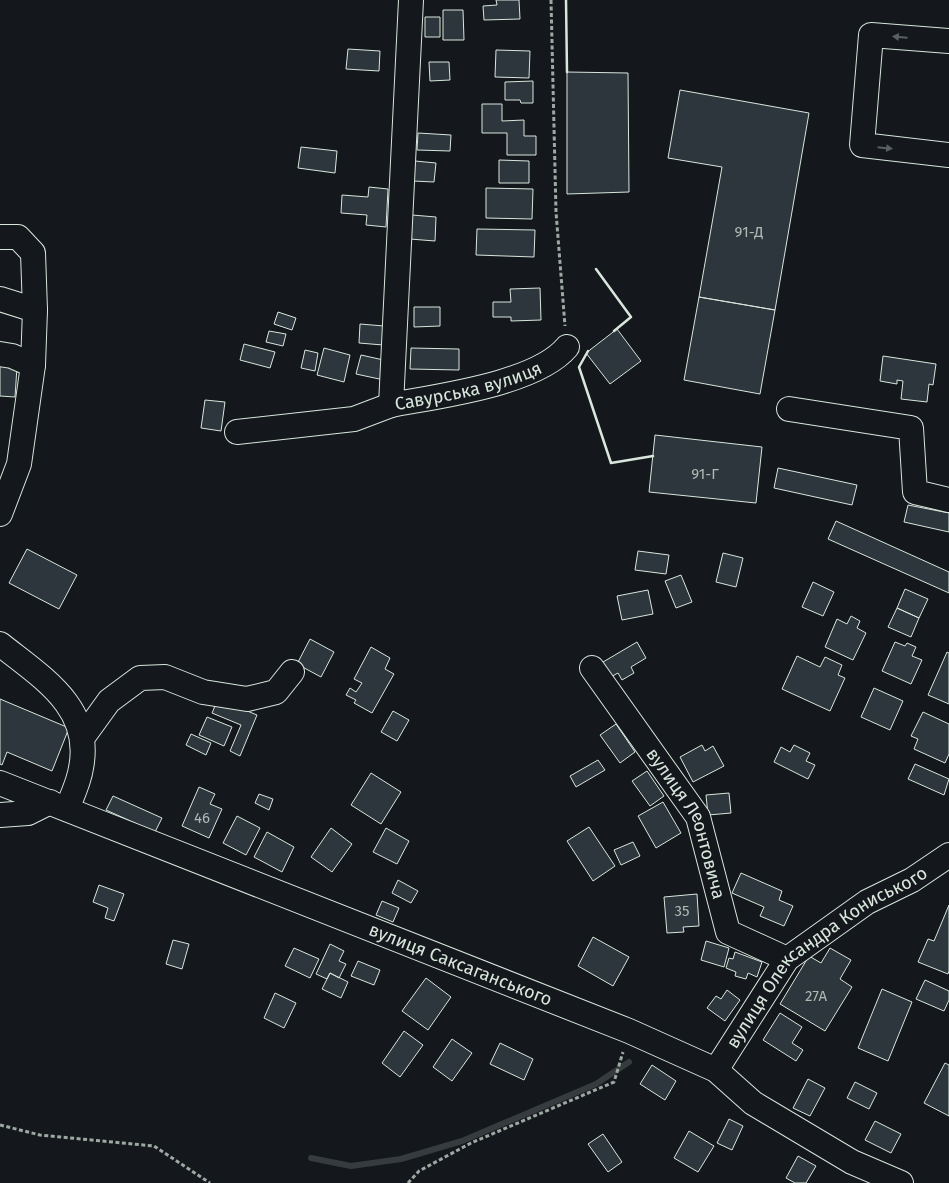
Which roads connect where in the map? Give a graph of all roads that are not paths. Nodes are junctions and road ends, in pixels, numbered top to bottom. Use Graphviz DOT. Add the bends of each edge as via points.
graph roads {
  1 [pos="412,0"];
  2 [pos="949,41"];
  3 [pos="949,154"];
  4 [pos="0,237"];
  5 [pos="0,299"];
  6 [pos="35,310"];
  7 [pos="567,347"];
  8 [pos="0,354"];
  9 [pos="33,365"];
  10 [pos="391,405"];
  11 [pos="789,409"];
  12 [pos="237,432"];
  13 [pos="949,500"];
  14 [pos="1,505"];
  15 [pos="0,644"];
  16 [pos="592,668"];
  17 [pos="292,672"];
  18 [pos="83,737"];
  19 [pos="0,783"];
  20 [pos="59,805"];
  21 [pos="0,815"];
  22 [pos="949,855"];
  23 [pos="787,959"];
  24 [pos="716,1070"];
  25 [pos="901,1183"];
  1 -- 10 [label="street, Савурська вулиця"];
  2 -- 3 [label="street, one-way" via="872,35 862,145"];
  4 -- 6 [label="street" via="18,237 33,254"];
  5 -- 6 [label="street"];
  6 -- 9 [label="street"];
  7 -- 10 [label="street, Савурська вулиця" via="547,364 485,387"];
  8 -- 9 [label="street"];
  9 -- 14 [label="street" via="19,464"];
  10 -- 12 [label="street" via="354,419"];
  11 -- 13 [label="street" via="911,428 915,492"];
  15 -- 18 [label="street" via="58,692 71,709"];
  16 -- 23 [label="street, вулиця Леонтовича" via="698,817 728,932"];
  17 -- 18 [label="street" via="276,692 247,699 203,692 165,677 140,678 109,701"];
  18 -- 20 [label="street" via="81,769"];
  19 -- 20 [label="street, вулиця Саксаганського"];
  20 -- 21 [label="street" via="28,813"];
  20 -- 24 [label="street, вулиця Саксаганського" via="630,1031"];
  22 -- 23 [label="street, вулиця Олександра Кониського" via="912,880 867,902"];
  23 -- 24 [label="street, вулиця Олександра Кониського"];
  24 -- 25 [label="street, вулиця Саксаганського" via="753,1103 852,1162"];
}
